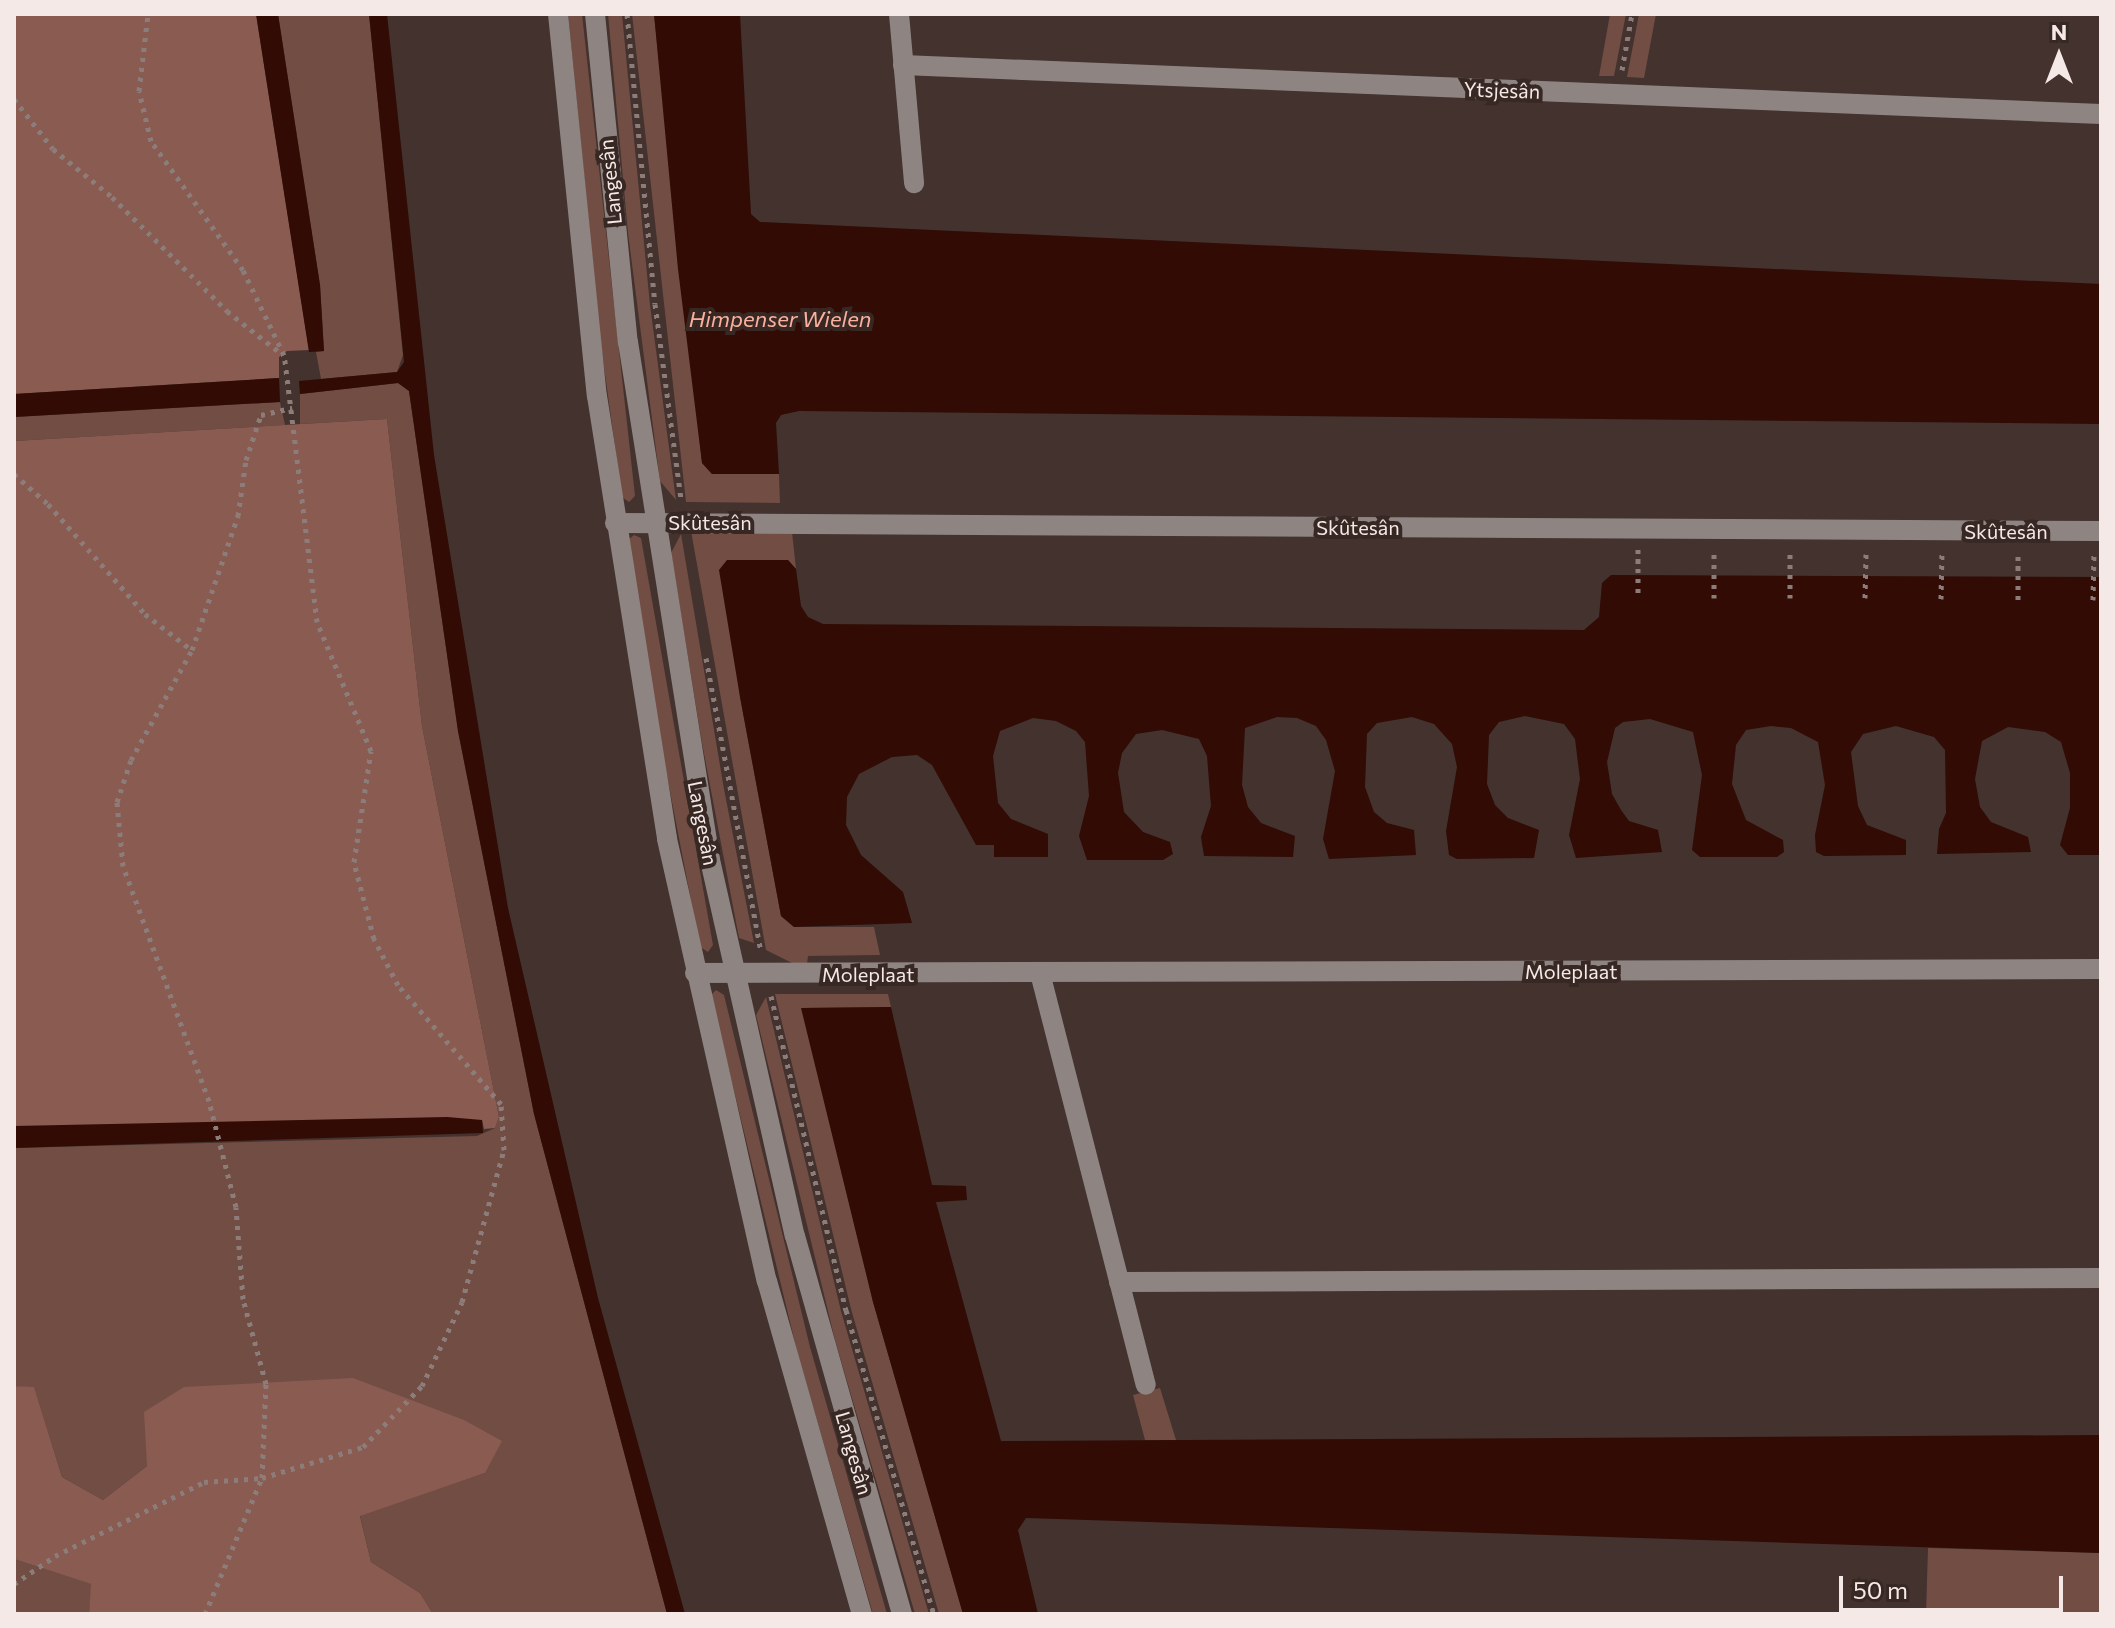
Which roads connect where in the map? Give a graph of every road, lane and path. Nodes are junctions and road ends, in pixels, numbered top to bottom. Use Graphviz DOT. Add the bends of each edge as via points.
graph roads {
  1 [pos="148,14"];
  2 [pos="558,14"];
  3 [pos="595,14"];
  4 [pos="627,14"];
  5 [pos="899,14"];
  6 [pos="1632,14"];
  7 [pos="903,65"];
  8 [pos="1617,95"];
  9 [pos="14,99"];
  10 [pos="2101,114"];
  11 [pos="914,183"];
  12 [pos="284,355"];
  13 [pos="292,408"];
  14 [pos="14,474"];
  15 [pos="653,522"];
  16 [pos="684,522"];
  17 [pos="615,523"];
  18 [pos="2101,531"];
  19 [pos="1638,569"];
  20 [pos="1714,569"];
  21 [pos="1790,569"];
  22 [pos="1866,570"];
  23 [pos="1942,571"];
  24 [pos="2018,571"];
  25 [pos="2093,572"];
  26 [pos="1638,597"];
  27 [pos="1714,598"];
  28 [pos="1790,598"];
  29 [pos="1865,598"];
  30 [pos="1941,599"];
  31 [pos="2018,600"];
  32 [pos="2093,600"];
  33 [pos="704,647"];
  34 [pos="192,650"];
  35 [pos="2101,969"];
  36 [pos="695,973"];
  37 [pos="1040,973"];
  38 [pos="734,974"];
  39 [pos="766,974"];
  40 [pos="2101,1278"];
  41 [pos="1119,1282"];
  42 [pos="1146,1385"];
  43 [pos="262,1478"];
  44 [pos="14,1584"];
  45 [pos="205,1614"];
  46 [pos="862,1614"];
  47 [pos="902,1614"];
  48 [pos="934,1614"];
  1 -- 12 [label="path" via="139,91 151,141 243,270"];
  2 -- 17 [label="street, Langesân" via="580,249"];
  3 -- 15 [label="street, Langesân" via="615,235"];
  4 -- 16 [label="path" via="655,304"];
  5 -- 7 [label="street"];
  6 -- 8 [label="path"];
  7 -- 8 [label="street, Ytsjesân"];
  7 -- 11 [label="street"];
  8 -- 10 [label="street, Ytsjesân"];
  9 -- 12 [label="path" via="53,149 132,215 227,311"];
  12 -- 13 [label="path"];
  13 -- 34 [label="path" via="261,415 246,460 238,516"];
  13 -- 43 [label="path" via="317,622 371,751 354,862 374,939 415,1009 501,1104 505,1124 501,1163 462,1302 422,1386 363,1447"];
  14 -- 34 [label="path" via="48,504 145,614"];
  15 -- 16 [label="street, Skûtesân"];
  15 -- 17 [label="street, Skûtesân"];
  15 -- 38 [label="street, Langesân"];
  16 -- 18 [label="street, Skûtesân"];
  17 -- 36 [label="street, Langesân" via="667,839"];
  19 -- 26 [label="path"];
  20 -- 27 [label="path"];
  21 -- 28 [label="path"];
  22 -- 29 [label="path"];
  23 -- 30 [label="path"];
  24 -- 31 [label="path"];
  25 -- 32 [label="path"];
  33 -- 39 [label="path"];
  34 -- 43 [label="path" via="131,760 117,802 123,866 174,1015 203,1079 236,1207 243,1299 266,1384"];
  35 -- 37 [label="street, Moleplaat"];
  36 -- 38 [label="street, Moleplaat"];
  36 -- 46 [label="street, Langesân" via="767,1281"];
  37 -- 39 [label="street, Moleplaat"];
  37 -- 41 [label="street"];
  38 -- 39 [label="street, Moleplaat"];
  38 -- 47 [label="street, Langesân" via="819,1328"];
  39 -- 48 [label="path" via="846,1310"];
  40 -- 41 [label="street"];
  41 -- 42 [label="street"];
  43 -- 44 [label="path" via="204,1482 55,1556"];
  43 -- 45 [label="path"];
}
